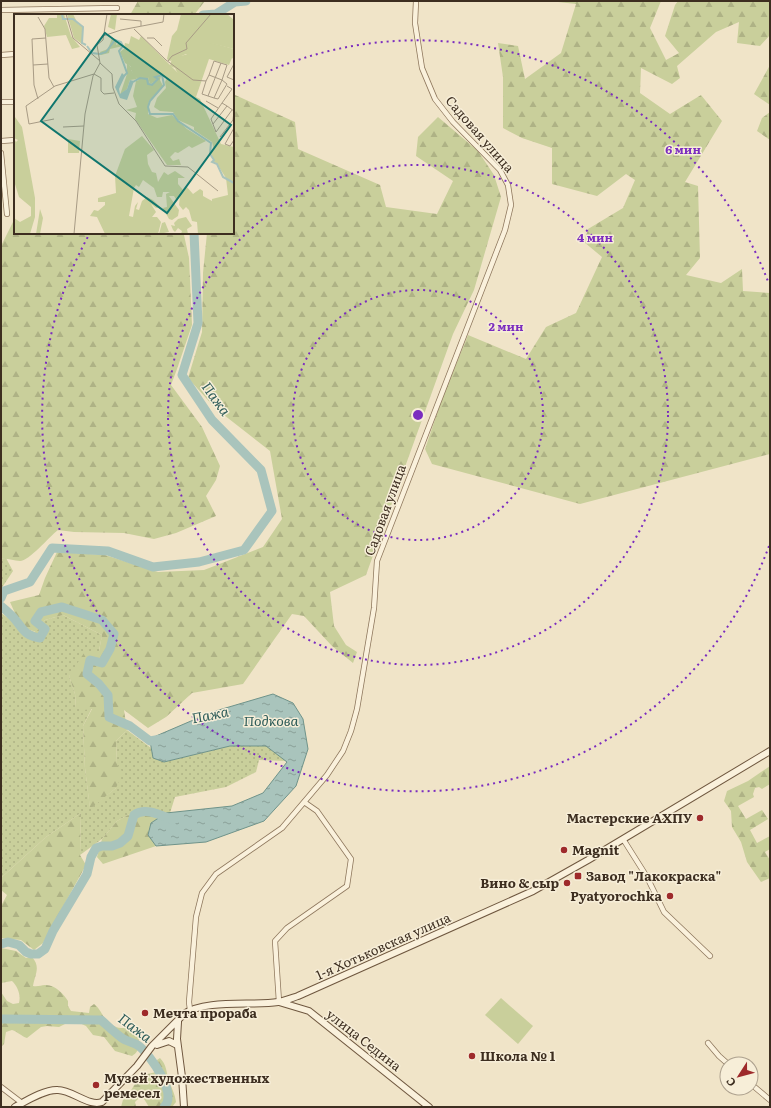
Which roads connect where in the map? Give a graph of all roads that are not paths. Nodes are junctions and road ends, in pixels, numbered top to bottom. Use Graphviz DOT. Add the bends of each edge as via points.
graph roads {
  1 [pos="416,1"];
  2 [pos="117,8"];
  3 [pos="1,10"];
  4 [pos="14,54"];
  5 [pos="1,55"];
  6 [pos="1,102"];
  7 [pos="14,102"];
  8 [pos="14,140"];
  9 [pos="1,141"];
  10 [pos="1,152"];
  11 [pos="7,214"];
  12 [pos="770,751"];
  13 [pos="304,802"];
  14 [pos="623,839"];
  15 [pos="710,956"];
  16 [pos="279,1002"];
  17 [pos="190,1010"];
  18 [pos="178,1021"];
  19 [pos="708,1043"];
  20 [pos="177,1045"];
  21 [pos="152,1046"];
  22 [pos="719,1056"];
  23 [pos="1,1087"];
  24 [pos="759,1091"];
  25 [pos="770,1100"];
  26 [pos="22,1103"];
  27 [pos="15,1107"];
  28 [pos="184,1107"];
  29 [pos="429,1107"];
  1 -- 13 [label="street, Садовая улица" via="422,68 435,99 453,122 500,170 508,185 511,205 505,230 377,561 374,608 351,731 343,751"];
  2 -- 3 [label="street"];
  4 -- 5 [label="street"];
  6 -- 7 [label="street"];
  8 -- 9 [label="street"];
  10 -- 11 [label="street"];
  12 -- 14 [label="main road, 1-я Хотьковская улица"];
  13 -- 16 [label="street" via="317,811 351,859 347,886 287,928 275,941"];
  13 -- 17 [label="street, Садовая улица" via="282,828 216,874 202,893 196,917"];
  14 -- 15 [label="street" via="647,877 664,912"];
  14 -- 16 [label="main road, 1-я Хотьковская улица" via="533,891 298,996"];
  16 -- 17 [label="main road, 1-я Хотьковская улица" via="210,1006"];
  16 -- 29 [label="main road, улица Седина" via="309,1011"];
  17 -- 18 [label="main road"];
  18 -- 20 [label="main road"];
  18 -- 21 [label="main road"];
  19 -- 22 [label="street"];
  20 -- 21 [label="main road" via="169,1041"];
  20 -- 28 [label="main road"];
  21 -- 26 [label="main road" via="139,1064 105,1100 99,1103 59,1090 46,1092"];
  23 -- 26 [label="street"];
  24 -- 25 [label="street"];
  26 -- 27 [label="main road"];
}
